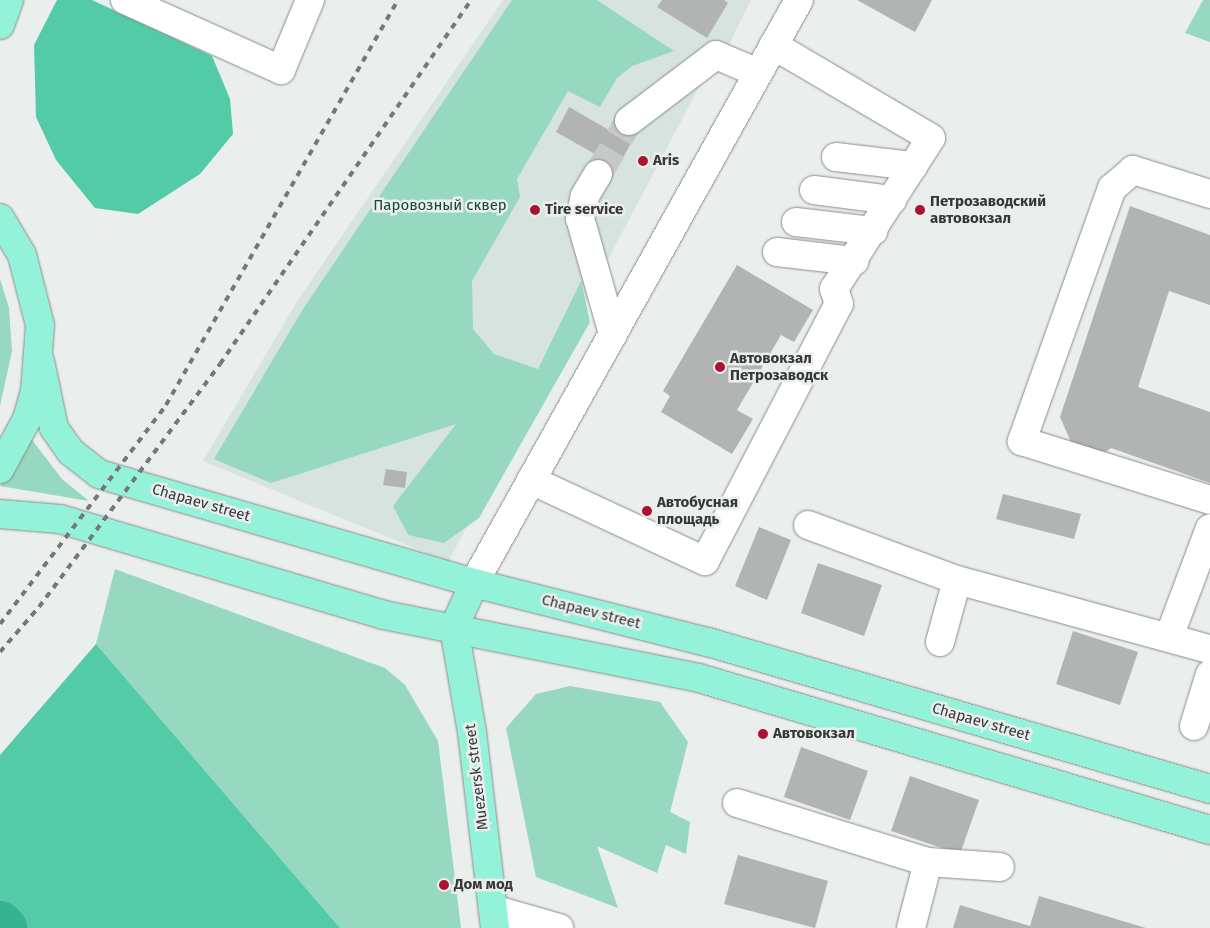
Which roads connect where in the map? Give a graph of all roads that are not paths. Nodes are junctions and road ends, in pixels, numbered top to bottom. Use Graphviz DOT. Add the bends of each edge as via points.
graph roads {
  1 [pos="9,0"];
  2 [pos="124,0"];
  3 [pos="310,0"];
  4 [pos="799,0"];
  5 [pos="0,25"];
  6 [pos="773,45"];
  7 [pos="758,73"];
  8 [pos="629,121"];
  9 [pos="598,174"];
  10 [pos="1210,194"];
  11 [pos="806,206"];
  12 [pos="883,215"];
  13 [pos="0,218"];
  14 [pos="613,334"];
  15 [pos="40,361"];
  16 [pos="0,469"];
  17 [pos="532,480"];
  18 [pos="1210,500"];
  19 [pos="0,514"];
  20 [pos="808,525"];
  21 [pos="1210,528"];
  22 [pos="957,580"];
  23 [pos="474,583"];
  24 [pos="454,628"];
  25 [pos="1169,637"];
  26 [pos="940,642"];
  27 [pos="1210,649"];
  28 [pos="1210,674"];
  29 [pos="1194,726"];
  30 [pos="1210,789"];
  31 [pos="737,803"];
  32 [pos="1210,830"];
  33 [pos="928,862"];
  34 [pos="1000,868"];
  35 [pos="494,918"];
  36 [pos="559,928"];
  37 [pos="911,928"];
  1 -- 5 [label="main road"];
  2 -- 3 [label="street" via="280,70"];
  4 -- 6 [label="street"];
  6 -- 7 [label="street"];
  6 -- 12 [label="street" via="931,138"];
  7 -- 8 [label="street" via="716,55"];
  7 -- 14 [label="street"];
  9 -- 14 [label="street" via="585,196 580,218"];
  10 -- 18 [label="street" via="1133,170 1112,188 1022,442"];
  11 -- 12 [label="street"];
  11 -- 12 [label="street"];
  11 -- 12 [label="street"];
  11 -- 12 [label="street"];
  12 -- 17 [label="street" via="834,289 840,304 705,561"];
  13 -- 15 [label="main road, Chapaev street" via="22,255 34,289"];
  14 -- 17 [label="street"];
  15 -- 16 [label="main road, Chapaev street" via="27,419"];
  15 -- 23 [label="main road, Chapaev street" via="54,428 71,452 100,474"];
  17 -- 23 [label="street"];
  19 -- 24 [label="main road" via="60,519 384,615"];
  20 -- 22 [label="street"];
  21 -- 25 [label="street"];
  22 -- 25 [label="street"];
  22 -- 26 [label="street"];
  23 -- 24 [label="main road"];
  23 -- 30 [label="main road, Chapaev street" via="708,642"];
  24 -- 32 [label="main road" via="698,678"];
  24 -- 35 [label="main road, Muezersk street" via="472,732"];
  25 -- 27 [label="street"];
  28 -- 29 [label="street"];
  31 -- 33 [label="street"];
  33 -- 34 [label="street"];
  33 -- 37 [label="street"];
  35 -- 36 [label="street"];
}
